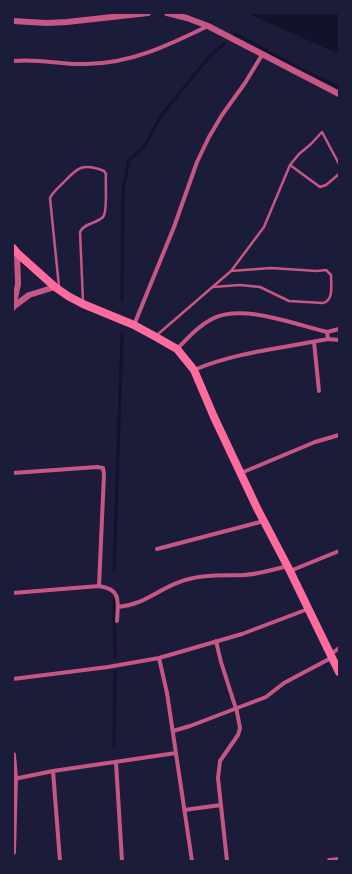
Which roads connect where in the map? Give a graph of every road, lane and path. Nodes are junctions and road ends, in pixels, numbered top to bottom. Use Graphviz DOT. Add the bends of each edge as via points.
graph roads {
  1 [pos="148,13"];
  2 [pos="167,13"];
  3 [pos="13,21"];
  4 [pos="208,26"];
  5 [pos="262,55"];
  6 [pos="13,61"];
  7 [pos="339,94"];
  8 [pos="339,164"];
  9 [pos="290,165"];
  10 [pos="339,174"];
  11 [pos="15,251"];
  12 [pos="231,271"];
  13 [pos="213,287"];
  14 [pos="57,288"];
  15 [pos="83,304"];
  16 [pos="13,308"];
  17 [pos="134,325"];
  18 [pos="339,329"];
  19 [pos="327,332"];
  20 [pos="156,337"];
  21 [pos="328,340"];
  22 [pos="339,340"];
  23 [pos="314,342"];
  24 [pos="177,349"];
  25 [pos="194,370"];
  26 [pos="320,391"];
  27 [pos="339,435"];
  28 [pos="13,473"];
  29 [pos="241,474"];
  30 [pos="264,521"];
  31 [pos="157,550"];
  32 [pos="339,551"];
  33 [pos="288,569"];
  34 [pos="99,586"];
  35 [pos="13,593"];
  36 [pos="118,607"];
  37 [pos="309,609"];
  38 [pos="117,621"];
  39 [pos="216,641"];
  40 [pos="339,648"];
  41 [pos="331,656"];
  42 [pos="159,658"];
  43 [pos="339,672"];
  44 [pos="13,679"];
  45 [pos="235,708"];
  46 [pos="173,731"];
  47 [pos="176,753"];
  48 [pos="13,755"];
  49 [pos="116,762"];
  50 [pos="53,771"];
  51 [pos="14,779"];
  52 [pos="221,805"];
  53 [pos="184,810"];
  54 [pos="13,826"];
  55 [pos="13,852"];
  56 [pos="339,859"];
  57 [pos="329,860"];
  58 [pos="60,861"];
  59 [pos="122,861"];
  60 [pos="192,861"];
  61 [pos="227,861"];
  1 -- 3 [label="street" via="67,22"];
  2 -- 4 [label="street"];
  4 -- 5 [label="street"];
  4 -- 6 [label="street" via="146,54 108,62 86,64"];
  5 -- 7 [label="street"];
  5 -- 17 [label="street" via="222,115 197,162"];
  8 -- 9 [label="lane" via="322,132"];
  9 -- 10 [label="lane" via="320,187"];
  9 -- 12 [label="lane" via="264,227"];
  11 -- 14 [label="main road"];
  11 -- 16 [label="street" via="18,284"];
  12 -- 13 [label="lane"];
  12 -- 13 [label="lane" via="271,268 326,270 331,275 330,299 323,303 289,301 260,287"];
  13 -- 20 [label="lane"];
  14 -- 15 [label="main road"];
  14 -- 15 [label="lane" via="50,198 76,170 84,167 98,168 106,174 106,211 103,217 84,227 80,232"];
  14 -- 16 [label="street" via="29,295"];
  15 -- 17 [label="main road"];
  17 -- 20 [label="main road"];
  18 -- 19 [label="street"];
  19 -- 21 [label="street"];
  19 -- 24 [label="street" via="266,316 226,315 215,317 200,327"];
  20 -- 24 [label="main road"];
  21 -- 22 [label="street"];
  21 -- 23 [label="street"];
  23 -- 25 [label="street" via="236,356"];
  23 -- 26 [label="street"];
  24 -- 25 [label="main road"];
  25 -- 29 [label="main road"];
  27 -- 29 [label="street" via="315,442"];
  28 -- 34 [label="street" via="103,468"];
  29 -- 30 [label="main road"];
  30 -- 31 [label="street"];
  30 -- 33 [label="main road"];
  32 -- 33 [label="street"];
  33 -- 36 [label="street" via="190,578 133,605"];
  33 -- 37 [label="main road"];
  34 -- 35 [label="street"];
  34 -- 36 [label="street" via="111,589 115,593"];
  36 -- 38 [label="street"];
  37 -- 39 [label="street"];
  37 -- 41 [label="main road"];
  39 -- 42 [label="street"];
  39 -- 45 [label="street"];
  40 -- 41 [label="street"];
  41 -- 43 [label="main road"];
  41 -- 45 [label="street" via="284,683 266,697"];
  42 -- 44 [label="street"];
  42 -- 46 [label="street"];
  45 -- 46 [label="street"];
  45 -- 52 [label="street" via="240,728 220,761 218,778"];
  46 -- 47 [label="street"];
  47 -- 49 [label="street"];
  47 -- 53 [label="street"];
  48 -- 51 [label="street"];
  49 -- 50 [label="street"];
  49 -- 59 [label="street"];
  50 -- 51 [label="street"];
  50 -- 58 [label="street"];
  51 -- 54 [label="street"];
  52 -- 53 [label="street"];
  52 -- 61 [label="street"];
  53 -- 60 [label="street"];
  54 -- 55 [label="street"];
  56 -- 57 [label="street"];
}
